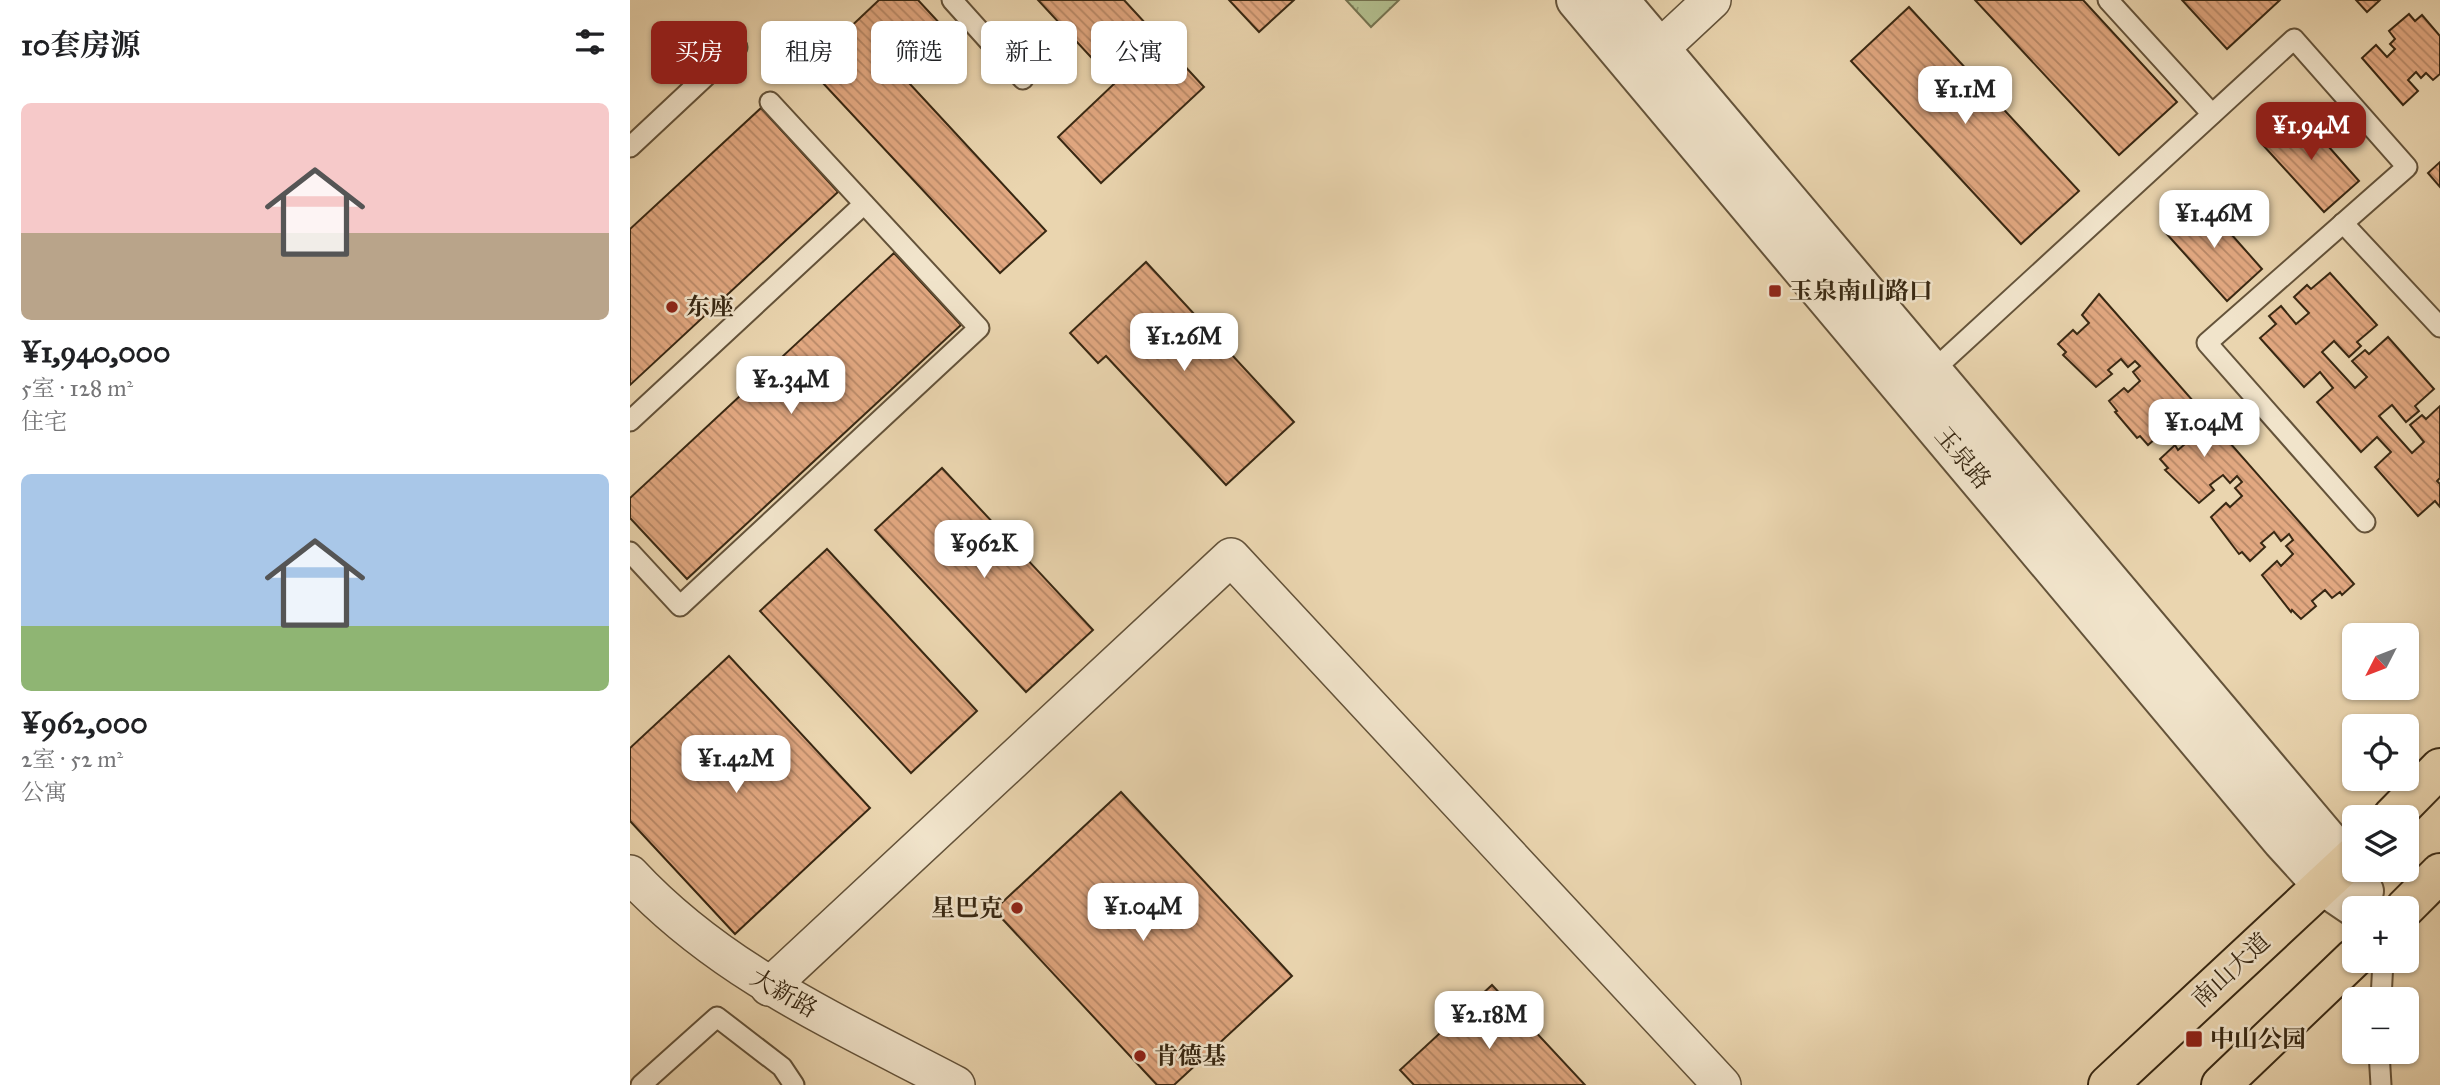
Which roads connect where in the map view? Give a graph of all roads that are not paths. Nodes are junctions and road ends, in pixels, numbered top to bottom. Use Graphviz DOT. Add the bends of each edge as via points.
graph roads {
  1 [pos="952,0"];
  2 [pos="1576,0"];
  3 [pos="1619,0"];
  4 [pos="1712,0"];
  5 [pos="2108,0"];
  6 [pos="981,32"];
  7 [pos="1648,59"];
  8 [pos="697,84"];
  9 [pos="770,103"];
  10 [pos="2213,114"];
  11 [pos="630,147"];
  12 [pos="864,204"];
  13 [pos="2343,223"];
  14 [pos="2440,327"];
  15 [pos="1920,382"];
  16 [pos="630,421"];
  17 [pos="2365,522"];
  18 [pos="630,552"];
  19 [pos="2440,768"];
  20 [pos="2404,805"];
  21 [pos="2341,867"];
  22 [pos="2440,873"];
  23 [pos="630,874"];
  24 [pos="2352,896"];
  25 [pos="2364,896"];
  26 [pos="2417,896"];
  27 [pos="2342,969"];
  28 [pos="769,987"];
  29 [pos="2380,1064"];
  30 [pos="640,1085"];
  31 [pos="794,1085"];
  32 [pos="956,1085"];
  33 [pos="1722,1085"];
  34 [pos="2108,1085"];
  35 [pos="2221,1085"];
  36 [pos="2381,1085"];
  1 -- 6 [label="lane"];
  2 -- 7 [label="street, 玉泉路"];
  3 -- 7 [label="street, 玉泉路"];
  4 -- 7 [label="street"];
  5 -- 10 [label="lane"];
  7 -- 15 [label="street, 玉泉路"];
  8 -- 11 [label="lane"];
  9 -- 12 [label="lane"];
  10 -- 13 [label="lane" via="2294,40 2407,167"];
  10 -- 15 [label="lane"];
  12 -- 16 [label="lane"];
  12 -- 18 [label="lane" via="979,328 680,606"];
  13 -- 14 [label="lane"];
  13 -- 17 [label="lane" via="2207,343"];
  15 -- 21 [label="street, 玉泉路"];
  19 -- 20 [label="main road"];
  21 -- 24 [label="street, 玉泉路"];
  21 -- 25 [label="street, 玉泉路"];
  21 -- 34 [label="main road, 南山大道"];
  22 -- 26 [label="main road"];
  23 -- 28 [label="street, 大新路" via="698,937"];
  27 -- 35 [label="main road"];
  28 -- 32 [label="street, 大新路"];
  28 -- 33 [label="street" via="1231,557"];
  29 -- 36 [label="lane"];
  30 -- 31 [label="lane" via="717,1017 782,1068"];
}
